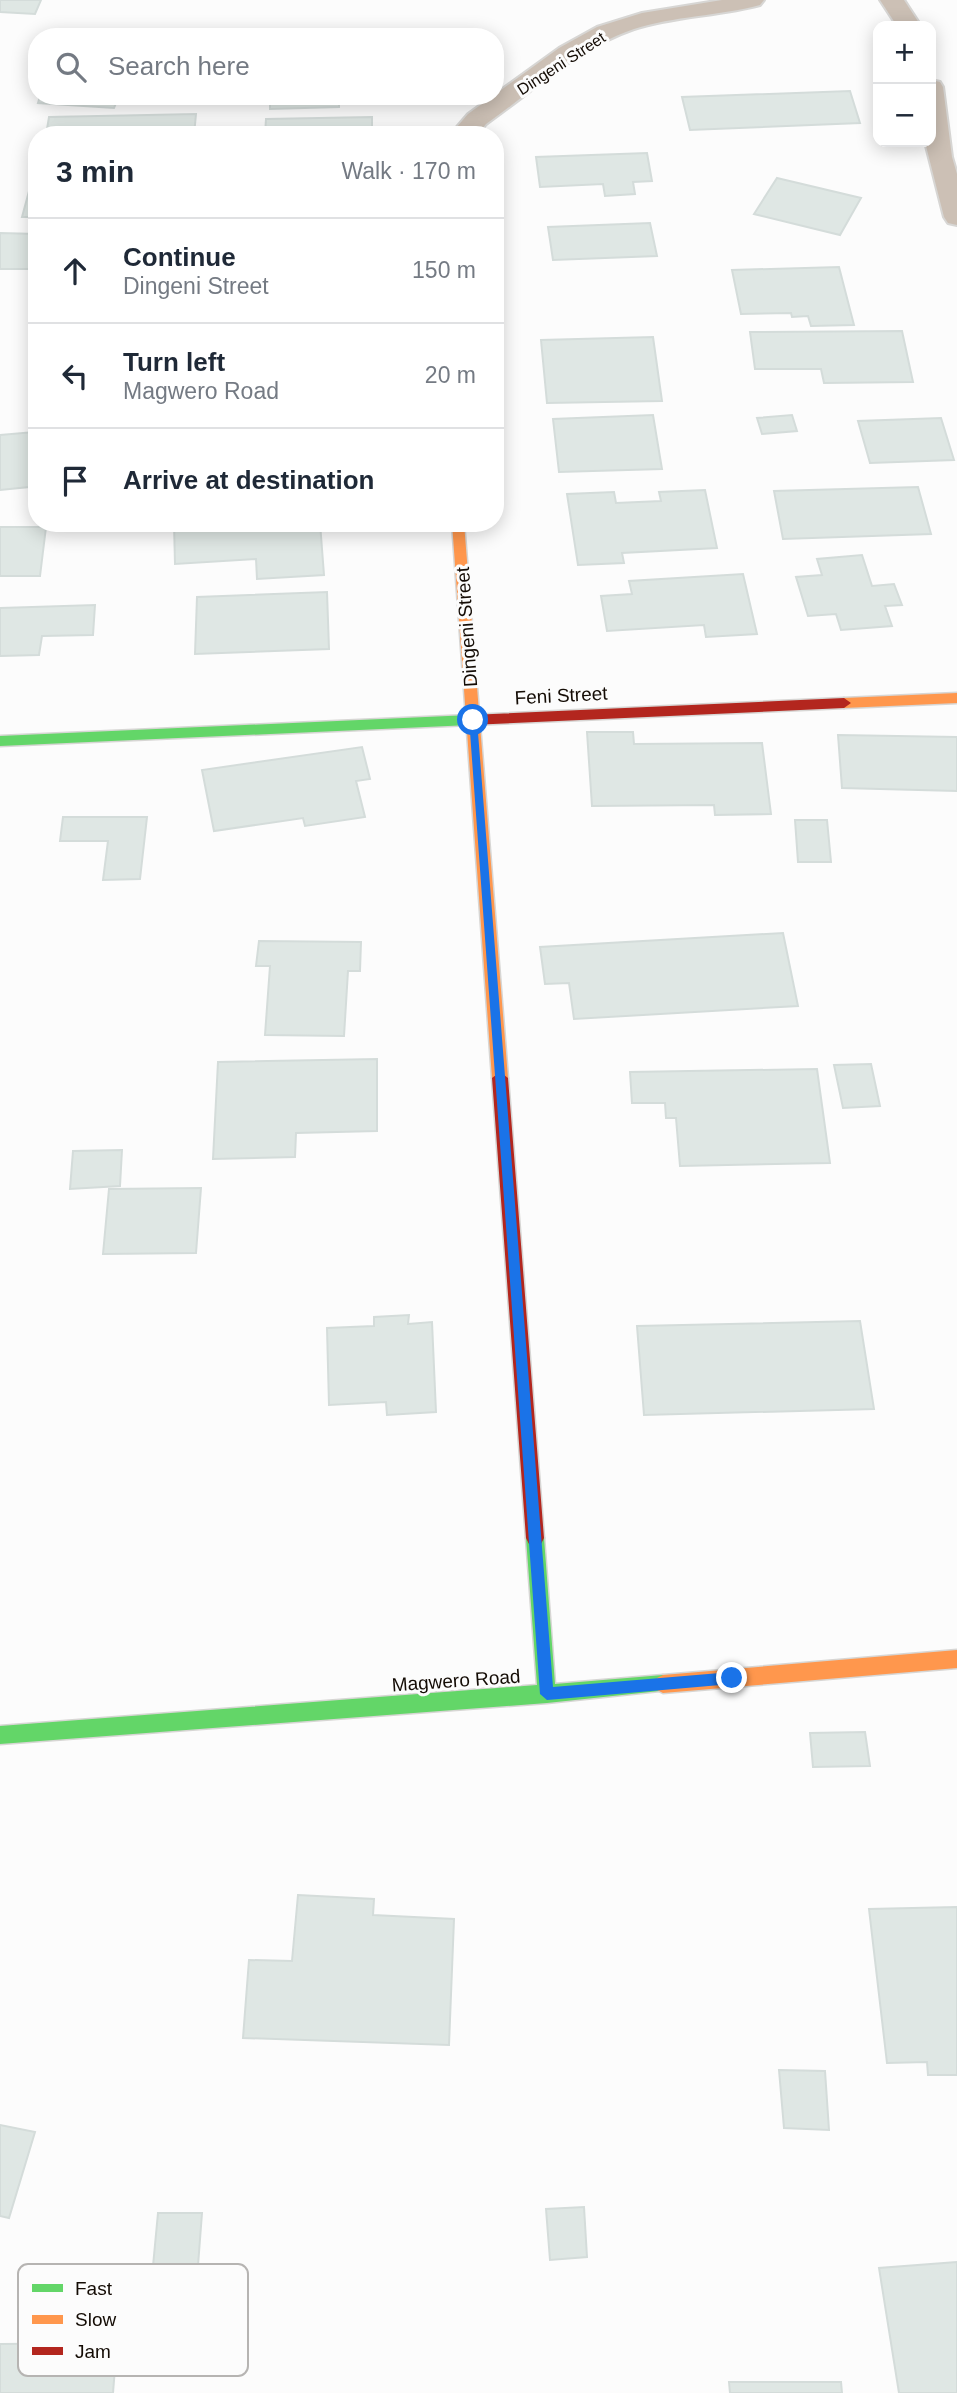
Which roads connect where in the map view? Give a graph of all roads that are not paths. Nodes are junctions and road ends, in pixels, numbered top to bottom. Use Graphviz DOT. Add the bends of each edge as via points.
graph roads {
  1 [pos="752,0"];
  2 [pos="891,0"];
  3 [pos="906,21"];
  4 [pos="504,100"];
  5 [pos="498,105"];
  6 [pos="473,126"];
  7 [pos="936,131"];
  8 [pos="957,217"];
  9 [pos="459,532"];
  10 [pos="957,698"];
  11 [pos="473,720"];
  12 [pos="0,741"];
  13 [pos="957,1659"];
  14 [pos="547,1694"];
  15 [pos="0,1734"];
  1 -- 4 [label="street, Dingeni Street" via="638,21 607,32"];
  2 -- 3 [label="street"];
  5 -- 6 [label="street, Dingeni Street"];
  7 -- 8 [label="street"];
  9 -- 11 [label="street, Dingeni Street"];
  10 -- 11 [label="street, Feni Street"];
  11 -- 12 [label="street, Feni Street"];
  11 -- 14 [label="street, Dingeni Street"];
  13 -- 14 [label="street, Magwero Road"];
  14 -- 15 [label="street, Magwero Road"];
}
